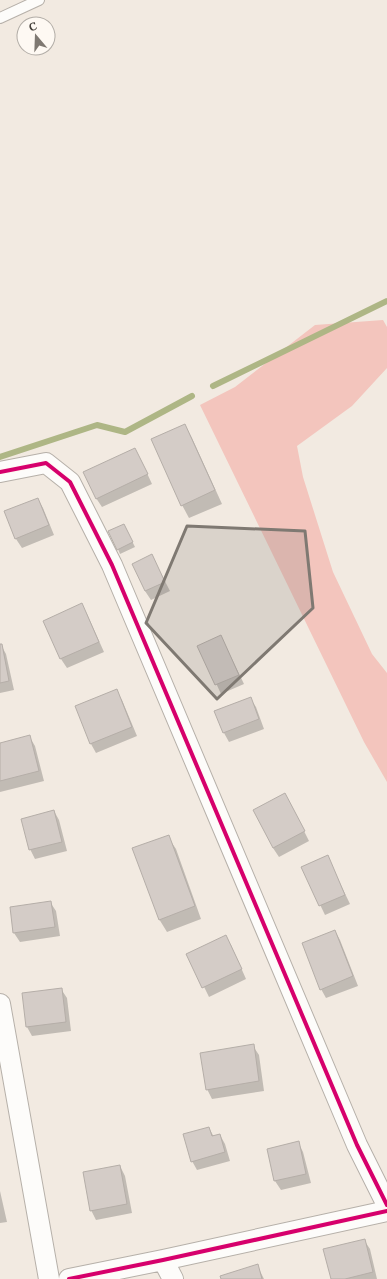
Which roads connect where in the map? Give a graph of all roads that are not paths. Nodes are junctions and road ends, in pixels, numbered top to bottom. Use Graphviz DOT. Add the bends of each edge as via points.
graph roads {
  1 [pos="39,0"];
  2 [pos="0,18"];
  3 [pos="0,472"];
  4 [pos="0,1004"];
  5 [pos="387,1205"];
  6 [pos="387,1211"];
  7 [pos="163,1260"];
  8 [pos="49,1279"];
  9 [pos="69,1279"];
  10 [pos="173,1279"];
  1 -- 2 [label="lane"];
  3 -- 5 [label="street" via="46,463 70,482 112,565 357,1145"];
  4 -- 8 [label="street"];
  6 -- 7 [label="street"];
  7 -- 9 [label="street"];
  7 -- 10 [label="street"];
}
